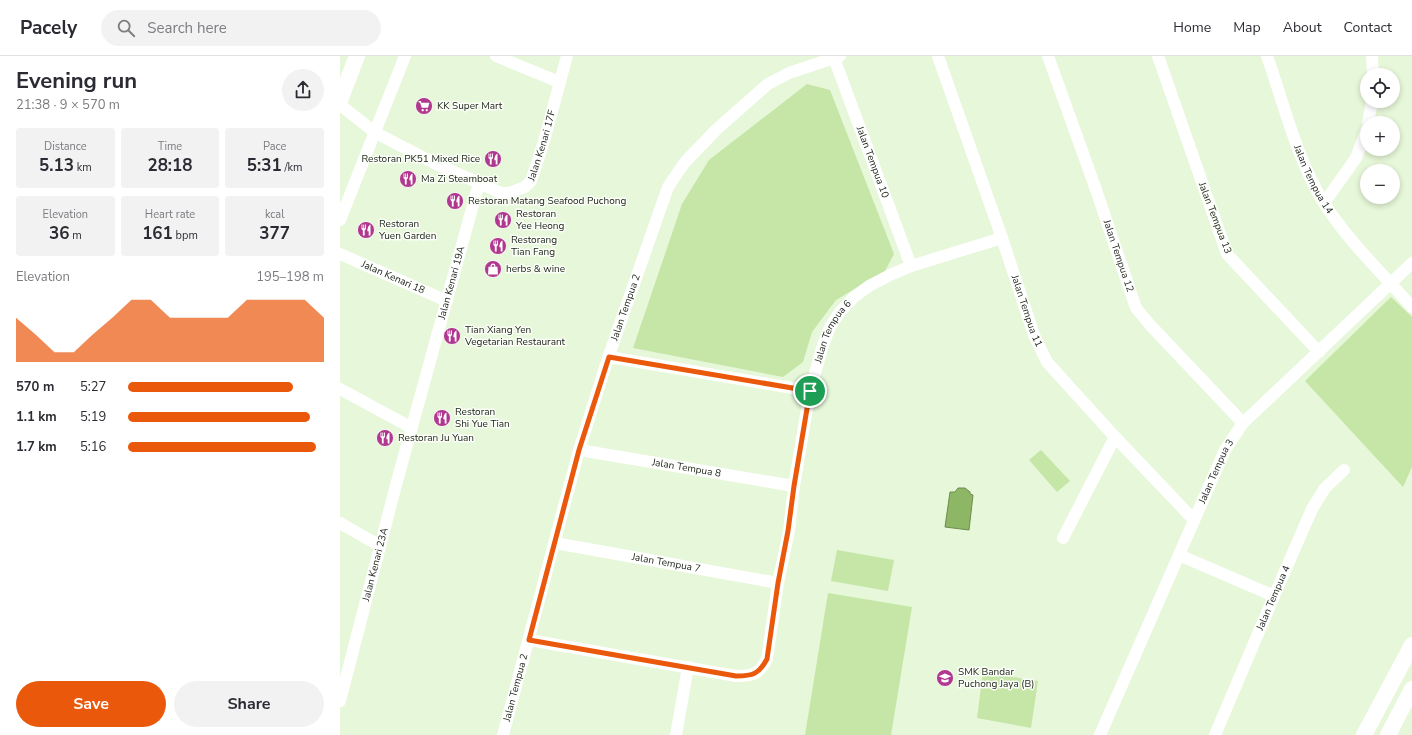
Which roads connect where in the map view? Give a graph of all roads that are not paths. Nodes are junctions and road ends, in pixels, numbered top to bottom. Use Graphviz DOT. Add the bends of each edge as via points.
graph roads {
  1 [pos="357,56"];
  2 [pos="405,56"];
  3 [pos="496,56"];
  4 [pos="567,56"];
  5 [pos="938,56"];
  6 [pos="1048,56"];
  7 [pos="1158,56"];
  8 [pos="1267,56"];
  9 [pos="1372,56"];
  10 [pos="837,57"];
  11 [pos="1373,68"];
  12 [pos="559,82"];
  13 [pos="340,100"];
  14 [pos="340,105"];
  15 [pos="376,133"];
  16 [pos="1360,147"];
  17 [pos="479,183"];
  18 [pos="1324,203"];
  19 [pos="340,220"];
  20 [pos="1002,238"];
  21 [pos="340,254"];
  22 [pos="1412,263"];
  23 [pos="911,266"];
  24 [pos="1392,284"];
  25 [pos="447,301"];
  26 [pos="1412,307"];
  27 [pos="1319,352"];
  28 [pos="609,357"];
  29 [pos="340,389"];
  30 [pos="810,391"];
  31 [pos="1243,423"];
  32 [pos="412,428"];
  33 [pos="1115,437"];
  34 [pos="579,450"];
  35 [pos="1344,470"];
  36 [pos="794,486"];
  37 [pos="1194,520"];
  38 [pos="340,523"];
  39 [pos="1063,538"];
  40 [pos="554,543"];
  41 [pos="380,546"];
  42 [pos="1179,555"];
  43 [pos="778,583"];
  44 [pos="1274,596"];
  45 [pos="529,640"];
  46 [pos="1412,645"];
  47 [pos="688,667"];
  48 [pos="1412,689"];
  49 [pos="340,701"];
  50 [pos="503,735"];
  51 [pos="676,735"];
  52 [pos="1100,735"];
  53 [pos="1216,735"];
  54 [pos="1364,735"];
  55 [pos="1388,735"];
  1 -- 13 [label="main road"];
  2 -- 15 [label="street"];
  3 -- 12 [label="street"];
  4 -- 12 [label="street, Jalan Kenari 17F"];
  5 -- 20 [label="street, Jalan Tempua 11"];
  6 -- 31 [label="street, Jalan Tempua 12" via="1136,308"];
  7 -- 27 [label="street, Jalan Tempua 13" via="1227,254"];
  8 -- 18 [label="street, Jalan Tempua 14" via="1308,176"];
  9 -- 11 [label="street"];
  10 -- 23 [label="street, Jalan Tempua 10"];
  10 -- 28 [label="street, Jalan Tempua 2" via="790,73 768,84 718,129 681,168 668,187"];
  12 -- 17 [label="street, Jalan Kenari 17F" via="531,181 522,189 509,193 501,193"];
  14 -- 15 [label="street, Jalan Kenari 17F"];
  15 -- 17 [label="street, Jalan Kenari 17F"];
  15 -- 19 [label="street"];
  16 -- 18 [label="street" via="1356,158"];
  17 -- 25 [label="street, Jalan Kenari 19A"];
  18 -- 24 [label="street, Jalan Tempua 14" via="1346,234"];
  20 -- 23 [label="street, Jalan Tempua 6"];
  20 -- 33 [label="street, Jalan Tempua 11" via="1034,335 1047,362"];
  21 -- 25 [label="street, Jalan Kenari 18"];
  22 -- 24 [label="street, Jalan Tempua 3"];
  23 -- 30 [label="street, Jalan Tempua 6" via="869,286 840,312 830,327 823,345"];
  24 -- 26 [label="street, Jalan Tempua 14"];
  24 -- 27 [label="street, Jalan Tempua 3"];
  25 -- 32 [label="street, Jalan Kenari 19A"];
  27 -- 31 [label="street, Jalan Tempua 3"];
  28 -- 30 [label="street"];
  28 -- 34 [label="street, Jalan Tempua 2"];
  29 -- 32 [label="street"];
  30 -- 36 [label="street, Jalan Tempua 6"];
  31 -- 37 [label="street, Jalan Tempua 3" via="1225,450"];
  32 -- 41 [label="street, Jalan Kenari 23A"];
  33 -- 37 [label="street, Jalan Tempua 11"];
  33 -- 39 [label="street"];
  34 -- 36 [label="street, Jalan Tempua 8"];
  34 -- 40 [label="street, Jalan Tempua 2"];
  35 -- 44 [label="street, Jalan Tempua 4" via="1324,488 1312,509"];
  36 -- 43 [label="street, Jalan Tempua 6"];
  37 -- 42 [label="street, Jalan Tempua 3"];
  38 -- 41 [label="street"];
  40 -- 43 [label="street, Jalan Tempua 7"];
  40 -- 45 [label="street, Jalan Tempua 2"];
  41 -- 49 [label="street, Jalan Kenari 23A"];
  42 -- 44 [label="street"];
  42 -- 52 [label="street, Jalan Tempua 3"];
  43 -- 47 [label="street, Jalan Tempua 6" via="767,659 762,668 755,674 736,676"];
  44 -- 53 [label="street, Jalan Tempua 4"];
  45 -- 47 [label="street, Jalan Tempua 6"];
  45 -- 50 [label="street, Jalan Tempua 2"];
  46 -- 54 [label="main road"];
  47 -- 51 [label="street"];
  48 -- 55 [label="main road"];
}
